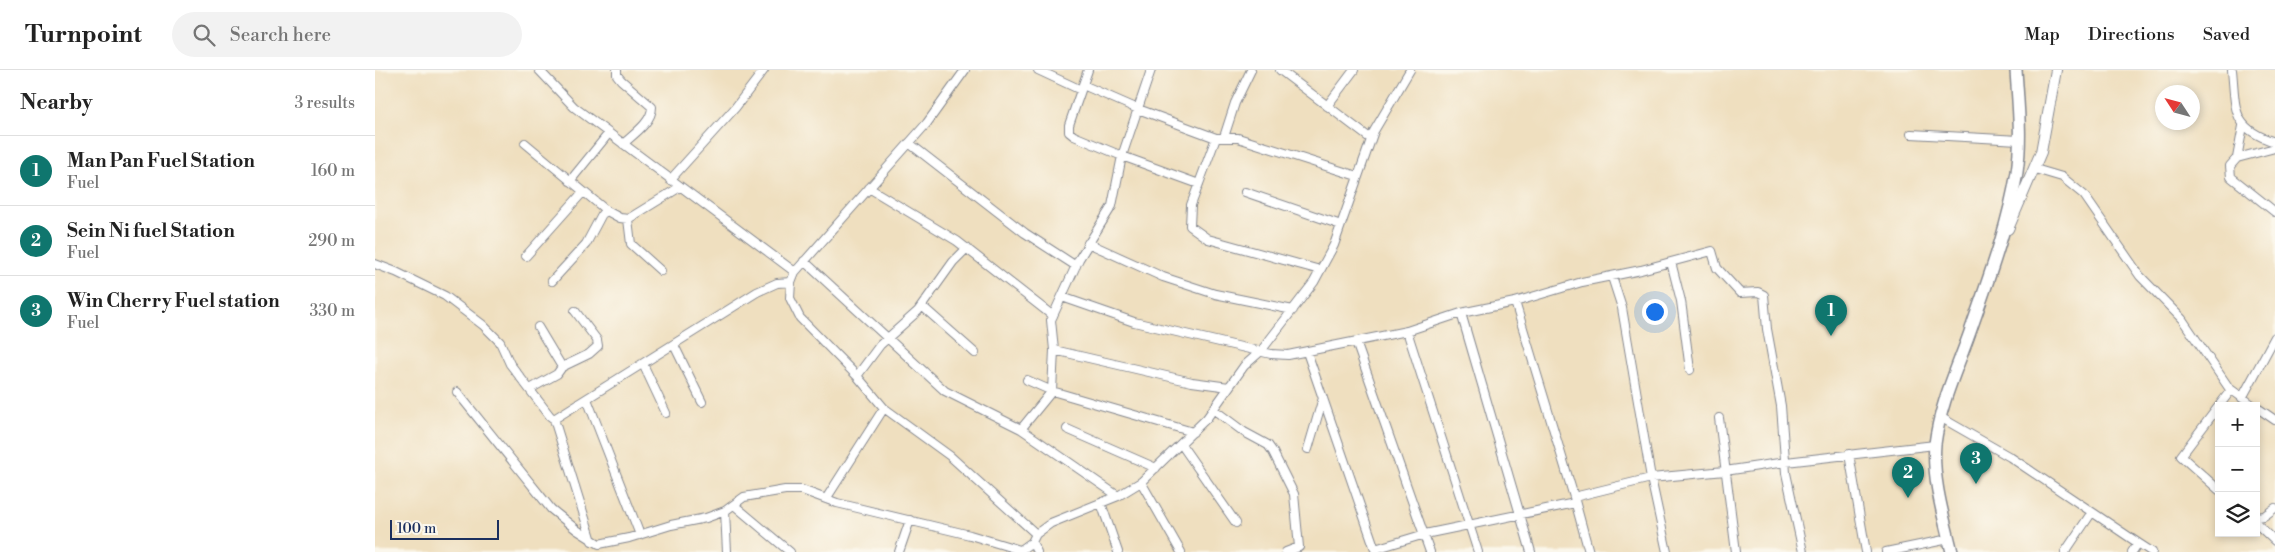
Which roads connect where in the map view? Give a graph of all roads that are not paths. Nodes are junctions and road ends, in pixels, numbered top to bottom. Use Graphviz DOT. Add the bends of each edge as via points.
graph roads {
  1 [pos="539,70"];
  2 [pos="617,70"];
  3 [pos="763,70"];
  4 [pos="965,70"];
  5 [pos="1038,70"];
  6 [pos="1088,70"];
  7 [pos="1151,70"];
  8 [pos="1251,70"];
  9 [pos="1280,70"];
  10 [pos="1354,70"];
  11 [pos="1410,70"];
  12 [pos="2016,70"];
  13 [pos="2056,70"];
  14 [pos="2232,70"];
  15 [pos="1082,88"];
  16 [pos="1327,106"];
  17 [pos="1138,109"];
  18 [pos="2243,126"];
  19 [pos="609,133"];
  20 [pos="1911,134"];
  21 [pos="1220,137"];
  22 [pos="1371,139"];
  23 [pos="2019,140"];
  24 [pos="2275,142"];
  25 [pos="909,143"];
  26 [pos="525,144"];
  27 [pos="623,144"];
  28 [pos="2275,148"];
  29 [pos="1122,156"];
  30 [pos="2237,158"];
  31 [pos="2035,169"];
  32 [pos="1357,176"];
  33 [pos="670,180"];
  34 [pos="570,181"];
  35 [pos="1199,184"];
  36 [pos="680,187"];
  37 [pos="869,188"];
  38 [pos="583,192"];
  39 [pos="1245,192"];
  40 [pos="607,211"];
  41 [pos="2275,212"];
  42 [pos="628,219"];
  43 [pos="1341,225"];
  44 [pos="1088,243"];
  45 [pos="967,248"];
  46 [pos="1998,250"];
  47 [pos="526,256"];
  48 [pos="804,261"];
  49 [pos="1671,262"];
  50 [pos="375,264"];
  51 [pos="1076,266"];
  52 [pos="1321,270"];
  53 [pos="661,271"];
  54 [pos="795,272"];
  55 [pos="1612,277"];
  56 [pos="552,281"];
  57 [pos="791,282"];
  58 [pos="1063,297"];
  59 [pos="1515,302"];
  60 [pos="922,306"];
  61 [pos="1293,310"];
  62 [pos="575,311"];
  63 [pos="1461,313"];
  64 [pos="1053,316"];
  65 [pos="538,327"];
  66 [pos="1407,331"];
  67 [pos="2275,337"];
  68 [pos="887,339"];
  69 [pos="1356,342"];
  70 [pos="674,345"];
  71 [pos="1054,350"];
  72 [pos="1261,351"];
  73 [pos="1307,352"];
  74 [pos="975,353"];
  75 [pos="643,364"];
  76 [pos="562,367"];
  77 [pos="1690,370"];
  78 [pos="857,376"];
  79 [pos="1027,380"];
  80 [pos="1229,387"];
  81 [pos="530,389"];
  82 [pos="1052,390"];
  83 [pos="2231,390"];
  84 [pos="457,392"];
  85 [pos="1323,398"];
  86 [pos="2243,398"];
  87 [pos="587,399"];
  88 [pos="702,402"];
  89 [pos="2249,402"];
  90 [pos="884,408"];
  91 [pos="1213,409"];
  92 [pos="2260,410"];
  93 [pos="666,413"];
  94 [pos="1940,417"];
  95 [pos="1719,418"];
  96 [pos="554,419"];
  97 [pos="2275,420"];
  98 [pos="1021,429"];
  99 [pos="1067,429"];
  100 [pos="1193,432"];
  101 [pos="1181,444"];
  102 [pos="1935,445"];
  103 [pos="1308,449"];
  104 [pos="1849,454"];
  105 [pos="1786,462"];
  106 [pos="1156,468"];
  107 [pos="1725,471"];
  108 [pos="1651,478"];
  109 [pos="1141,482"];
  110 [pos="2215,486"];
  111 [pos="1118,496"];
  112 [pos="826,499"];
  113 [pos="1575,500"];
  114 [pos="1101,503"];
  115 [pos="733,505"];
  116 [pos="2275,508"];
  117 [pos="725,511"];
  118 [pos="2092,512"];
  119 [pos="1519,514"];
  120 [pos="2260,516"];
  121 [pos="910,520"];
  122 [pos="1236,524"];
  123 [pos="1469,525"];
  124 [pos="2260,527"];
  125 [pos="1036,534"];
  126 [pos="1425,534"];
  127 [pos="640,535"];
  128 [pos="1949,539"];
  129 [pos="2275,541"];
  130 [pos="1031,542"];
  131 [pos="596,543"];
  132 [pos="2138,543"];
  133 [pos="1300,550"];
  134 [pos="1376,550"];
  135 [pos="1019,551"];
  136 [pos="593,552"];
  137 [pos="727,552"];
  138 [pos="789,552"];
  139 [pos="899,552"];
  140 [pos="1037,552"];
  141 [pos="1118,552"];
  142 [pos="1181,552"];
  143 [pos="1286,552"];
  144 [pos="1430,552"];
  145 [pos="1478,552"];
  146 [pos="1531,552"];
  147 [pos="1589,552"];
  148 [pos="1667,552"];
  149 [pos="1736,552"];
  150 [pos="1803,552"];
  151 [pos="1867,552"];
  152 [pos="1885,552"];
  153 [pos="1951,552"];
  154 [pos="2065,552"];
  155 [pos="2132,552"];
  156 [pos="2152,552"];
  1 -- 19 [label="street" via="574,107"];
  2 -- 27 [label="street" via="621,80 652,107 649,119"];
  3 -- 33 [label="street" via="735,108"];
  4 -- 25 [label="street"];
  5 -- 15 [label="street"];
  6 -- 15 [label="street"];
  7 -- 17 [label="street"];
  8 -- 21 [label="street"];
  9 -- 16 [label="street"];
  10 -- 16 [label="street"];
  11 -- 22 [label="street"];
  12 -- 23 [label="main road"];
  13 -- 31 [label="main road"];
  14 -- 18 [label="street" via="2237,115"];
  15 -- 17 [label="street"];
  15 -- 29 [label="street" via="1069,132"];
  16 -- 22 [label="street"];
  17 -- 21 [label="street"];
  17 -- 29 [label="street"];
  18 -- 24 [label="street" via="2257,136"];
  18 -- 30 [label="street"];
  19 -- 27 [label="street"];
  19 -- 34 [label="street"];
  20 -- 23 [label="street"];
  21 -- 32 [label="street" via="1238,138"];
  21 -- 35 [label="street"];
  22 -- 32 [label="street"];
  23 -- 46 [label="main road" via="2017,171"];
  25 -- 37 [label="street"];
  25 -- 51 [label="street" via="1025,233"];
  26 -- 34 [label="street"];
  27 -- 33 [label="street"];
  28 -- 30 [label="street"];
  29 -- 35 [label="street"];
  29 -- 44 [label="street" via="1112,206"];
  30 -- 41 [label="street" via="2230,166 2231,177"];
  31 -- 46 [label="main road"];
  31 -- 83 [label="street" via="2062,177 2084,195 2139,276 2182,319"];
  32 -- 43 [label="street"];
  33 -- 36 [label="street"];
  34 -- 38 [label="street"];
  35 -- 52 [label="street" via="1191,205 1190,226 1200,234 1208,239"];
  36 -- 42 [label="street"];
  36 -- 54 [label="street"];
  37 -- 45 [label="street"];
  37 -- 48 [label="street"];
  38 -- 40 [label="street"];
  38 -- 47 [label="street"];
  39 -- 43 [label="street"];
  40 -- 42 [label="street"];
  40 -- 56 [label="street" via="585,244"];
  42 -- 53 [label="street" via="631,244"];
  43 -- 52 [label="street"];
  44 -- 51 [label="street"];
  44 -- 61 [label="street" via="1163,277 1215,294"];
  45 -- 60 [label="street"];
  45 -- 64 [label="street"];
  46 -- 94 [label="main road" via="1969,337 1944,397"];
  48 -- 54 [label="street"];
  48 -- 68 [label="street"];
  49 -- 55 [label="street"];
  49 -- 77 [label="street" via="1681,302"];
  49 -- 105 [label="street" via="1711,251 1717,268 1740,293 1764,295"];
  50 -- 81 [label="street" via="445,296 483,325 500,342 510,364"];
  51 -- 58 [label="street"];
  52 -- 61 [label="street"];
  54 -- 57 [label="street"];
  55 -- 59 [label="street" via="1582,282"];
  55 -- 108 [label="street" via="1622,308"];
  57 -- 70 [label="street" via="777,283 757,292"];
  57 -- 78 [label="street" via="790,298 800,318"];
  58 -- 64 [label="street"];
  58 -- 72 [label="street" via="1134,322"];
  59 -- 63 [label="street"];
  59 -- 113 [label="street"];
  60 -- 68 [label="street"];
  60 -- 74 [label="street"];
  61 -- 72 [label="street"];
  62 -- 76 [label="street" via="598,346"];
  63 -- 66 [label="street"];
  63 -- 119 [label="street"];
  64 -- 71 [label="street"];
  65 -- 76 [label="street"];
  66 -- 69 [label="street"];
  66 -- 123 [label="street"];
  67 -- 86 [label="street"];
  68 -- 78 [label="street"];
  68 -- 98 [label="street" via="945,391"];
  69 -- 73 [label="street"];
  69 -- 126 [label="street"];
  70 -- 75 [label="street"];
  70 -- 88 [label="street"];
  71 -- 80 [label="street" via="1192,382"];
  71 -- 82 [label="street"];
  72 -- 73 [label="street" via="1288,356"];
  72 -- 80 [label="street" via="1244,366"];
  73 -- 85 [label="street"];
  75 -- 87 [label="street"];
  75 -- 93 [label="street"];
  76 -- 81 [label="street" via="557,374"];
  78 -- 90 [label="street"];
  79 -- 82 [label="street"];
  80 -- 91 [label="street"];
  81 -- 96 [label="street"];
  82 -- 98 [label="street"];
  82 -- 100 [label="street"];
  83 -- 86 [label="street"];
  83 -- 110 [label="street" via="2181,456"];
  84 -- 131 [label="street" via="551,509"];
  85 -- 103 [label="street"];
  85 -- 134 [label="street"];
  86 -- 89 [label="street"];
  87 -- 96 [label="street"];
  87 -- 127 [label="street"];
  90 -- 112 [label="street"];
  90 -- 125 [label="street" via="949,456"];
  91 -- 100 [label="street"];
  91 -- 133 [label="street" via="1268,445 1273,452 1293,494"];
  92 -- 97 [label="street"];
  94 -- 102 [label="main road"];
  94 -- 118 [label="street" via="2010,457"];
  95 -- 107 [label="street"];
  96 -- 131 [label="street"];
  98 -- 111 [label="street"];
  99 -- 106 [label="street"];
  100 -- 101 [label="street"];
  101 -- 106 [label="street"];
  101 -- 122 [label="street"];
  102 -- 104 [label="street"];
  102 -- 128 [label="main road" via="1936,469"];
  104 -- 105 [label="street"];
  104 -- 151 [label="street"];
  105 -- 107 [label="street"];
  105 -- 150 [label="street"];
  106 -- 109 [label="street"];
  107 -- 108 [label="street"];
  107 -- 149 [label="street"];
  108 -- 113 [label="street"];
  108 -- 148 [label="street"];
  109 -- 111 [label="street"];
  109 -- 142 [label="street"];
  111 -- 114 [label="street"];
  112 -- 115 [label="street" via="802,490 785,490 744,497"];
  112 -- 121 [label="street"];
  113 -- 119 [label="street"];
  113 -- 147 [label="street"];
  114 -- 125 [label="street" via="1060,519"];
  114 -- 141 [label="street"];
  115 -- 117 [label="street"];
  115 -- 138 [label="street"];
  116 -- 120 [label="street"];
  117 -- 127 [label="street"];
  117 -- 137 [label="street"];
  118 -- 132 [label="street"];
  118 -- 154 [label="street"];
  119 -- 123 [label="street"];
  119 -- 146 [label="street"];
  121 -- 135 [label="street"];
  121 -- 139 [label="street"];
  123 -- 126 [label="street"];
  123 -- 145 [label="street"];
  124 -- 129 [label="street"];
  125 -- 130 [label="street"];
  126 -- 134 [label="street"];
  126 -- 144 [label="street"];
  127 -- 131 [label="street"];
  128 -- 152 [label="street"];
  128 -- 153 [label="main road"];
  130 -- 135 [label="street"];
  130 -- 140 [label="street"];
  131 -- 136 [label="street"];
  132 -- 155 [label="street"];
  132 -- 156 [label="street"];
  133 -- 143 [label="street"];
}
